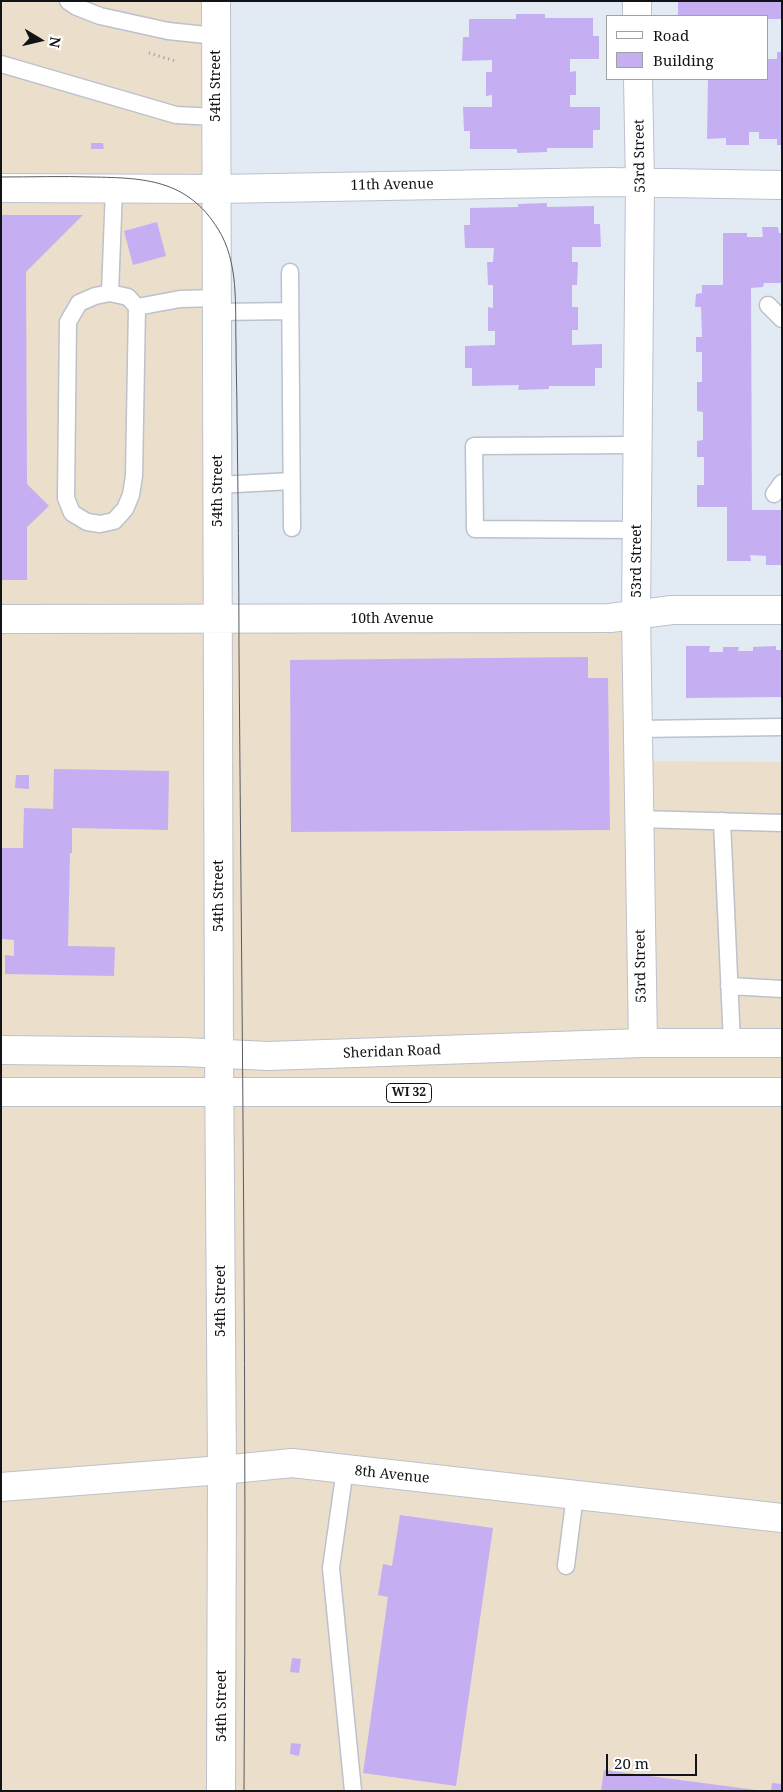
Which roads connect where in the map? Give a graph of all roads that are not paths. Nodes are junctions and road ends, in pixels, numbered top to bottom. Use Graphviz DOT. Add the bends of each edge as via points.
graph roads {
  1 [pos="68,1"];
  2 [pos="216,1"];
  3 [pos="637,1"];
  4 [pos="637,15"];
  5 [pos="216,36"];
  6 [pos="1,64"];
  7 [pos="638,80"];
  8 [pos="216,116"];
  9 [pos="640,184"];
  10 [pos="782,185"];
  11 [pos="1,188"];
  12 [pos="114,189"];
  13 [pos="217,189"];
  14 [pos="290,272"];
  15 [pos="110,293"];
  16 [pos="218,305"];
  17 [pos="768,305"];
  18 [pos="137,307"];
  19 [pos="290,311"];
  20 [pos="782,319"];
  21 [pos="638,445"];
  22 [pos="291,481"];
  23 [pos="218,484"];
  24 [pos="292,528"];
  25 [pos="637,530"];
  26 [pos="782,610"];
  27 [pos="636,615"];
  28 [pos="1,619"];
  29 [pos="219,619"];
  30 [pos="782,727"];
  31 [pos="638,729"];
  32 [pos="639,819"];
  33 [pos="722,821"];
  34 [pos="782,822"];
  35 [pos="729,986"];
  36 [pos="782,989"];
  37 [pos="643,1043"];
  38 [pos="732,1043"];
  39 [pos="782,1043"];
  40 [pos="1,1050"];
  41 [pos="219,1053"];
  42 [pos="1,1092"];
  43 [pos="782,1092"];
  44 [pos="220,1093"];
  45 [pos="222,1470"];
  46 [pos="345,1470"];
  47 [pos="1,1487"];
  48 [pos="575,1495"];
  49 [pos="782,1518"];
  50 [pos="566,1566"];
  51 [pos="221,1791"];
  52 [pos="353,1791"];
  1 -- 5 [label="lane" via="100,16 168,31"];
  2 -- 5 [label="street, 54th Street"];
  3 -- 4 [label="street"];
  5 -- 8 [label="street, 54th Street"];
  6 -- 8 [label="lane" via="176,115"];
  7 -- 9 [label="street, 53rd Street"];
  8 -- 13 [label="street, 54th Street"];
  9 -- 10 [label="street, 11th Avenue"];
  9 -- 13 [label="street, 11th Avenue"];
  9 -- 21 [label="street, 53rd Street"];
  11 -- 12 [label="street, 11th Avenue"];
  12 -- 13 [label="street, 11th Avenue"];
  12 -- 15 [label="lane"];
  13 -- 16 [label="street, 54th Street"];
  14 -- 19 [label="lane"];
  15 -- 18 [label="lane" via="128,297"];
  15 -- 18 [label="lane" via="79,303 68,322 66,498 72,513 87,522 114,521 131,495 135,452"];
  16 -- 18 [label="lane" via="180,299"];
  16 -- 19 [label="lane"];
  16 -- 23 [label="street, 54th Street"];
  17 -- 20 [label="lane"];
  19 -- 22 [label="lane"];
  21 -- 25 [label="street, 53rd Street"];
  21 -- 25 [label="lane" via="474,446 476,529"];
  22 -- 23 [label="lane"];
  22 -- 24 [label="lane"];
  23 -- 29 [label="street, 54th Street"];
  25 -- 27 [label="street, 53rd Street"];
  26 -- 27 [label="street, 10th Avenue" via="672,610"];
  27 -- 29 [label="street, 10th Avenue" via="610,618"];
  27 -- 31 [label="street, 53rd Street"];
  28 -- 29 [label="street, 10th Avenue"];
  29 -- 41 [label="street, 54th Street"];
  30 -- 31 [label="lane"];
  31 -- 32 [label="street, 53rd Street"];
  32 -- 33 [label="lane"];
  32 -- 37 [label="street, 53rd Street"];
  33 -- 34 [label="lane"];
  33 -- 35 [label="lane"];
  35 -- 36 [label="lane"];
  35 -- 38 [label="lane"];
  37 -- 38 [label="street, Sheridan Road"];
  37 -- 41 [label="street, Sheridan Road" via="268,1056"];
  38 -- 39 [label="street, Sheridan Road"];
  40 -- 41 [label="street, Sheridan Road"];
  41 -- 44 [label="street, 54th Street"];
  42 -- 44 [label="street, WI 32"];
  43 -- 44 [label="street, WI 32"];
  44 -- 45 [label="street, 54th Street"];
  45 -- 46 [label="street, 8th Avenue" via="292,1463"];
  45 -- 47 [label="street, 8th Avenue"];
  45 -- 51 [label="street, 54th Street"];
  46 -- 48 [label="street, 8th Avenue"];
  46 -- 52 [label="lane" via="331,1568"];
  48 -- 49 [label="street, 8th Avenue"];
  48 -- 50 [label="lane"];
}
